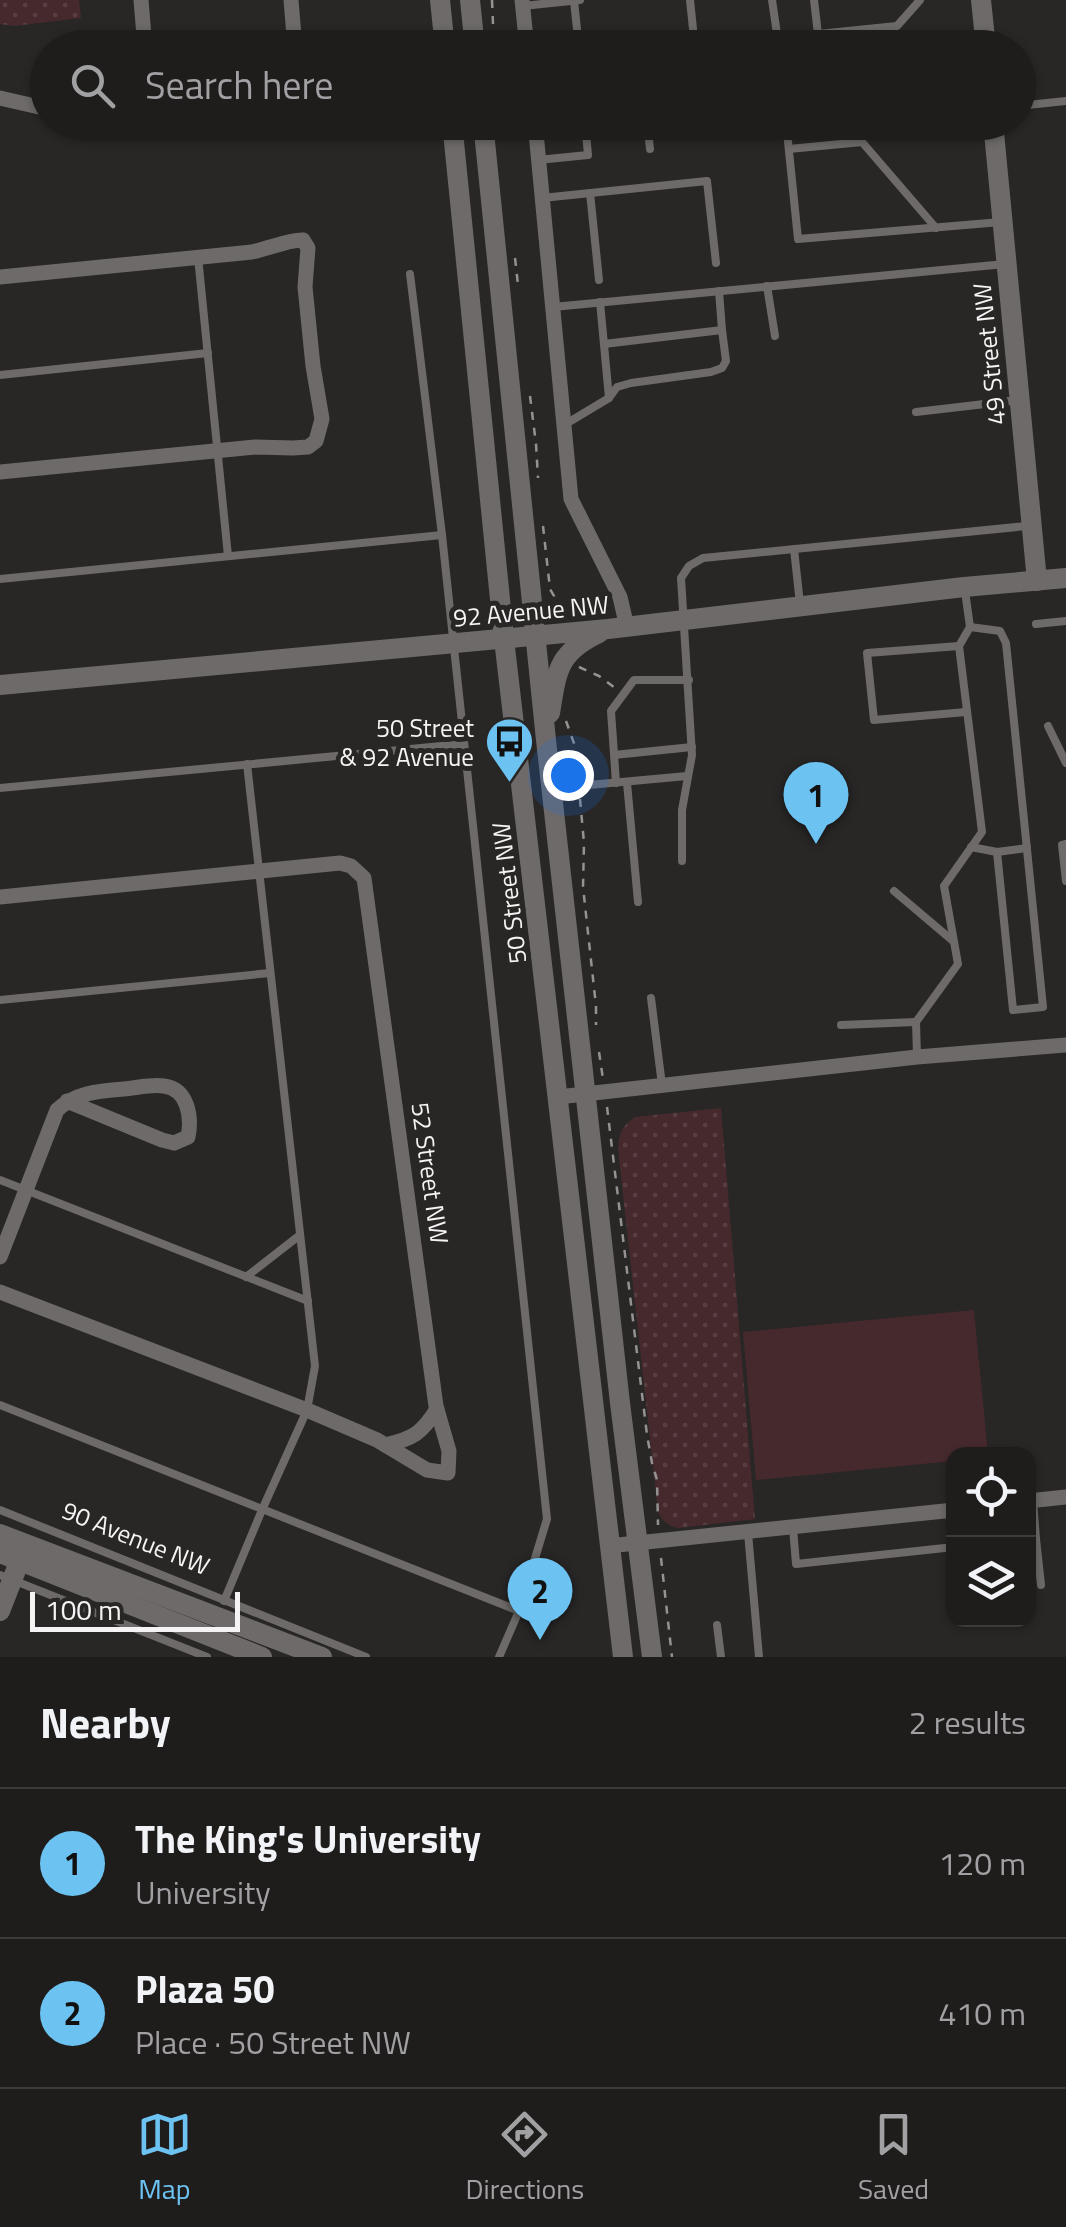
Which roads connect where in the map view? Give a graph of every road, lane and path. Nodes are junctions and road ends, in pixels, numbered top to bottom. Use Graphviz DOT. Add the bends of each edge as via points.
graph roads {
  1 [pos="140,0"];
  2 [pos="291,0"];
  3 [pos="440,0"];
  4 [pos="470,0"];
  5 [pos="492,0"];
  6 [pos="577,0"];
  7 [pos="690,0"];
  8 [pos="772,0"];
  9 [pos="814,0"];
  10 [pos="920,0"];
  11 [pos="981,0"];
  12 [pos="522,3"];
  13 [pos="144,30"];
  14 [pos="294,30"];
  15 [pos="442,30"];
  16 [pos="473,30"];
  17 [pos="493,30"];
  18 [pos="525,30"];
  19 [pos="579,30"];
  20 [pos="694,30"];
  21 [pos="776,30"];
  22 [pos="818,30"];
  23 [pos="858,30"];
  24 [pos="984,30"];
  25 [pos="0,98"];
  26 [pos="1066,101"];
  27 [pos="1036,104"];
  28 [pos="30,106"];
  29 [pos="454,140"];
  30 [pos="485,140"];
  31 [pos="536,140"];
  32 [pos="587,140"];
  33 [pos="649,140"];
  34 [pos="787,140"];
  35 [pos="995,140"];
  36 [pos="650,149"];
  37 [pos="788,149"];
  38 [pos="538,160"];
  39 [pos="590,193"];
  40 [pos="542,198"];
  41 [pos="1002,222"];
  42 [pos="936,228"];
  43 [pos="198,257"];
  44 [pos="716,264"];
  45 [pos="1005,264"];
  46 [pos="410,274"];
  47 [pos="0,277"];
  48 [pos="599,280"];
  49 [pos="767,286"];
  50 [pos="718,291"];
  51 [pos="600,302"];
  52 [pos="553,306"];
  53 [pos="722,330"];
  54 [pos="774,336"];
  55 [pos="604,344"];
  56 [pos="208,353"];
  57 [pos="0,375"];
  58 [pos="609,398"];
  59 [pos="1019,400"];
  60 [pos="916,412"];
  61 [pos="564,425"];
  62 [pos="218,450"];
  63 [pos="0,472"];
  64 [pos="1032,525"];
  65 [pos="442,535"];
  66 [pos="794,549"];
  67 [pos="228,556"];
  68 [pos="0,578"];
  69 [pos="1066,578"];
  70 [pos="1037,581"];
  71 [pos="964,587"];
  72 [pos="800,607"];
  73 [pos="1066,621"];
  74 [pos="684,622"];
  75 [pos="1036,624"];
  76 [pos="970,627"];
  77 [pos="617,628"];
  78 [pos="534,636"];
  79 [pos="504,639"];
  80 [pos="452,643"];
  81 [pos="959,646"];
  82 [pos="574,670"];
  83 [pos="689,680"];
  84 [pos="0,685"];
  85 [pos="622,694"];
  86 [pos="566,711"];
  87 [pos="966,712"];
  88 [pos="1048,726"];
  89 [pos="546,740"];
  90 [pos="462,744"];
  91 [pos="692,748"];
  92 [pos="614,755"];
  93 [pos="1066,763"];
  94 [pos="247,764"];
  95 [pos="687,776"];
  96 [pos="616,783"];
  97 [pos="627,783"];
  98 [pos="579,786"];
  99 [pos="0,788"];
  100 [pos="551,789"];
  101 [pos="1066,844"];
  102 [pos="971,847"];
  103 [pos="1027,848"];
  104 [pos="997,852"];
  105 [pos="682,861"];
  106 [pos="259,872"];
  107 [pos="1066,881"];
  108 [pos="894,892"];
  109 [pos="0,896"];
  110 [pos="638,902"];
  111 [pos="954,941"];
  112 [pos="270,973"];
  113 [pos="650,998"];
  114 [pos="0,1000"];
  115 [pos="916,1022"];
  116 [pos="841,1025"];
  117 [pos="596,1029"];
  118 [pos="597,1044"];
  119 [pos="1066,1045"];
  120 [pos="917,1057"];
  121 [pos="662,1084"];
  122 [pos="596,1094"];
  123 [pos="558,1097"];
  124 [pos="67,1101"];
  125 [pos="0,1180"];
  126 [pos="26,1190"];
  127 [pos="300,1235"];
  128 [pos="0,1257"];
  129 [pos="246,1276"];
  130 [pos="0,1292"];
  131 [pos="308,1301"];
  132 [pos="0,1405"];
  133 [pos="437,1409"];
  134 [pos="308,1410"];
  135 [pos="385,1445"];
  136 [pos="1066,1497"];
  137 [pos="1036,1500"];
  138 [pos="0,1510"];
  139 [pos="262,1510"];
  140 [pos="946,1511"];
  141 [pos="34,1524"];
  142 [pos="792,1528"];
  143 [pos="748,1533"];
  144 [pos="0,1534"];
  145 [pos="649,1542"];
  146 [pos="608,1546"];
  147 [pos="946,1548"];
  148 [pos="1036,1557"];
  149 [pos="12,1562"];
  150 [pos="1042,1585"];
  151 [pos="224,1601"];
  152 [pos="0,1610"];
  153 [pos="518,1611"];
  154 [pos="718,1624"];
  155 [pos="207,1657"];
  156 [pos="262,1657"];
  157 [pos="322,1657"];
  158 [pos="366,1657"];
  159 [pos="500,1657"];
  160 [pos="623,1657"];
  161 [pos="652,1657"];
  162 [pos="672,1657"];
  163 [pos="721,1657"];
  164 [pos="759,1657"];
  1 -- 13 [label="street"];
  2 -- 14 [label="street"];
  3 -- 15 [label="main road"];
  4 -- 16 [label="main road"];
  5 -- 17 [label="path"];
  6 -- 12 [label="lane"];
  6 -- 19 [label="lane"];
  7 -- 20 [label="lane"];
  8 -- 21 [label="lane"];
  9 -- 22 [label="lane"];
  10 -- 23 [label="lane" via="897,26"];
  11 -- 24 [label="main road"];
  12 -- 18 [label="street"];
  25 -- 28 [label="street"];
  26 -- 27 [label="lane"];
  29 -- 79 [label="main road, 50 Street NW"];
  30 -- 78 [label="main road"];
  31 -- 38 [label="street"];
  32 -- 38 [label="lane" via="588,155"];
  33 -- 36 [label="lane"];
  34 -- 37 [label="lane"];
  35 -- 41 [label="main road, 49 Street NW"];
  37 -- 42 [label="lane" via="862,142"];
  37 -- 42 [label="lane" via="798,239"];
  38 -- 40 [label="street"];
  39 -- 40 [label="lane"];
  39 -- 44 [label="lane" via="706,181"];
  39 -- 48 [label="lane"];
  40 -- 52 [label="street"];
  41 -- 42 [label="lane"];
  41 -- 45 [label="main road, 49 Street NW"];
  43 -- 47 [label="street"];
  43 -- 56 [label="lane"];
  43 -- 62 [label="street" via="306,243 304,287 322,420 316,441 308,447"];
  45 -- 49 [label="lane"];
  45 -- 59 [label="main road, 49 Street NW"];
  46 -- 65 [label="lane"];
  49 -- 50 [label="lane"];
  49 -- 54 [label="lane"];
  50 -- 51 [label="lane"];
  50 -- 53 [label="lane"];
  51 -- 52 [label="lane"];
  51 -- 55 [label="lane"];
  52 -- 61 [label="street"];
  53 -- 55 [label="lane"];
  53 -- 58 [label="lane" via="722,368 631,383"];
  55 -- 58 [label="lane"];
  56 -- 57 [label="lane"];
  56 -- 62 [label="lane"];
  58 -- 61 [label="lane"];
  59 -- 60 [label="lane"];
  59 -- 64 [label="main road, 49 Street NW"];
  61 -- 77 [label="street" via="571,500 620,596"];
  62 -- 63 [label="street"];
  62 -- 67 [label="lane"];
  64 -- 66 [label="lane"];
  64 -- 70 [label="main road, 49 Street NW"];
  65 -- 67 [label="lane"];
  65 -- 80 [label="lane"];
  66 -- 72 [label="lane"];
  66 -- 74 [label="lane" via="703,558 689,566 681,578"];
  67 -- 68 [label="lane"];
  69 -- 70 [label="main road, 92 Avenue NW"];
  70 -- 71 [label="main road, 92 Avenue NW"];
  71 -- 72 [label="main road, 92 Avenue NW"];
  71 -- 76 [label="lane"];
  72 -- 74 [label="main road, 92 Avenue NW"];
  73 -- 75 [label="lane"];
  74 -- 77 [label="main road, 92 Avenue NW"];
  74 -- 83 [label="lane"];
  76 -- 81 [label="lane"];
  76 -- 103 [label="lane" via="1000,631 1006,643"];
  77 -- 78 [label="main road, 92 Avenue NW"];
  77 -- 89 [label="main road" via="583,641 563,660"];
  78 -- 79 [label="main road, 92 Avenue NW"];
  78 -- 89 [label="main road"];
  79 -- 80 [label="main road, 92 Avenue NW"];
  79 -- 123 [label="main road, 50 Street NW"];
  80 -- 84 [label="main road, 92 Avenue NW"];
  80 -- 90 [label="lane"];
  81 -- 87 [label="lane"];
  81 -- 87 [label="lane" via="867,653 874,720"];
  82 -- 85 [label="path" via="599,676"];
  83 -- 85 [label="lane" via="634,680"];
  83 -- 91 [label="lane"];
  85 -- 92 [label="lane" via="611,711"];
  86 -- 98 [label="path"];
  87 -- 102 [label="lane" via="982,832"];
  88 -- 93 [label="lane"];
  89 -- 100 [label="main road"];
  90 -- 94 [label="lane"];
  90 -- 153 [label="lane" via="547,1518"];
  91 -- 92 [label="lane"];
  91 -- 95 [label="lane"];
  92 -- 96 [label="lane"];
  94 -- 99 [label="lane"];
  94 -- 106 [label="lane"];
  95 -- 97 [label="lane"];
  95 -- 105 [label="lane"];
  96 -- 97 [label="lane"];
  96 -- 98 [label="lane"];
  97 -- 110 [label="lane"];
  98 -- 100 [label="lane"];
  98 -- 117 [label="path"];
  100 -- 122 [label="main road"];
  101 -- 107 [label="lane"];
  102 -- 104 [label="lane"];
  102 -- 111 [label="lane" via="944,886"];
  103 -- 104 [label="lane"];
  103 -- 104 [label="lane" via="1044,1007 1013,1010"];
  106 -- 109 [label="street"];
  106 -- 112 [label="lane"];
  106 -- 133 [label="street, 52 Street NW" via="340,863 364,878"];
  108 -- 111 [label="lane"];
  111 -- 115 [label="lane" via="958,964"];
  112 -- 114 [label="lane"];
  112 -- 127 [label="lane"];
  113 -- 121 [label="lane"];
  115 -- 116 [label="lane"];
  115 -- 120 [label="lane"];
  118 -- 122 [label="path"];
  119 -- 120 [label="street"];
  120 -- 121 [label="street"];
  121 -- 122 [label="street"];
  122 -- 123 [label="street"];
  122 -- 145 [label="main road" via="620,1404"];
  122 -- 145 [label="path" via="616,1160 657,1480"];
  123 -- 146 [label="main road, 50 Street NW"];
  124 -- 124 [label="street" via="162,1140 188,1136 188,1107 182,1094 166,1086 97,1091"];
  124 -- 126 [label="street" via="57,1110"];
  125 -- 126 [label="lane"];
  126 -- 128 [label="street"];
  126 -- 129 [label="lane"];
  127 -- 129 [label="lane"];
  127 -- 131 [label="lane"];
  129 -- 131 [label="lane"];
  130 -- 134 [label="street"];
  131 -- 134 [label="lane" via="315,1366"];
  132 -- 139 [label="lane"];
  133 -- 135 [label="street" via="426,1428"];
  133 -- 135 [label="street, 52 Street NW" via="448,1474 427,1470"];
  134 -- 135 [label="street"];
  134 -- 139 [label="lane"];
  136 -- 137 [label="street"];
  138 -- 141 [label="lane, 90 Avenue NW"];
  139 -- 151 [label="lane"];
  139 -- 153 [label="lane"];
  140 -- 142 [label="street"];
  141 -- 149 [label="lane"];
  141 -- 151 [label="lane, 90 Avenue NW"];
  142 -- 143 [label="street"];
  142 -- 147 [label="lane" via="796,1564"];
  143 -- 145 [label="street"];
  143 -- 164 [label="lane"];
  144 -- 149 [label="main road, 90 Avenue NW"];
  145 -- 146 [label="street"];
  145 -- 161 [label="main road"];
  145 -- 162 [label="path"];
  146 -- 160 [label="main road, 50 Street NW"];
  148 -- 150 [label="lane"];
  149 -- 152 [label="main road"];
  149 -- 155 [label="lane, 90 Avenue NW"];
  149 -- 156 [label="main road, 90 Avenue NW"];
  149 -- 157 [label="main road, 90 Avenue NW"];
  151 -- 158 [label="lane, 90 Avenue NW"];
  153 -- 159 [label="lane"];
  154 -- 163 [label="lane"];
}
